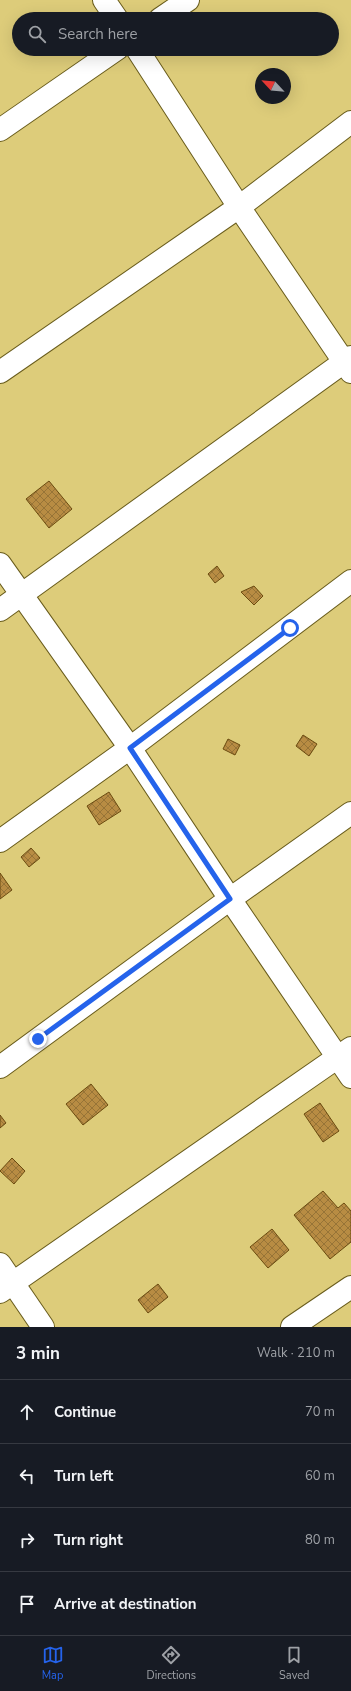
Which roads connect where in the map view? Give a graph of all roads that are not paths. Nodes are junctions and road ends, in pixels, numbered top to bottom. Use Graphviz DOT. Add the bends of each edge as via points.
graph roads {
  1 [pos="104,0"];
  2 [pos="188,0"];
  3 [pos="112,12"];
  4 [pos="170,12"];
  5 [pos="107,56"];
  6 [pos="142,56"];
  7 [pos="351,122"];
  8 [pos="0,130"];
  9 [pos="239,207"];
  10 [pos="349,364"];
  11 [pos="0,372"];
  12 [pos="0,564"];
  13 [pos="351,581"];
  14 [pos="22,595"];
  15 [pos="0,610"];
  16 [pos="130,748"];
  17 [pos="351,813"];
  18 [pos="0,842"];
  19 [pos="230,899"];
  20 [pos="344,1053"];
  21 [pos="0,1067"];
  22 [pos="351,1077"];
  23 [pos="0,1264"];
  24 [pos="6,1287"];
  25 [pos="351,1287"];
  26 [pos="43,1327"];
  27 [pos="292,1327"];
  1 -- 3 [label="street"];
  2 -- 4 [label="street"];
  5 -- 8 [label="street"];
  6 -- 9 [label="street"];
  7 -- 9 [label="street"];
  9 -- 10 [label="street"];
  9 -- 11 [label="street"];
  10 -- 14 [label="street"];
  12 -- 14 [label="street"];
  13 -- 16 [label="street"];
  14 -- 15 [label="street"];
  14 -- 16 [label="street"];
  16 -- 18 [label="street"];
  16 -- 19 [label="street"];
  17 -- 19 [label="street"];
  19 -- 20 [label="street"];
  19 -- 21 [label="street"];
  20 -- 22 [label="street"];
  20 -- 24 [label="street"];
  23 -- 24 [label="street"];
  24 -- 26 [label="street"];
  25 -- 27 [label="street"];
}
